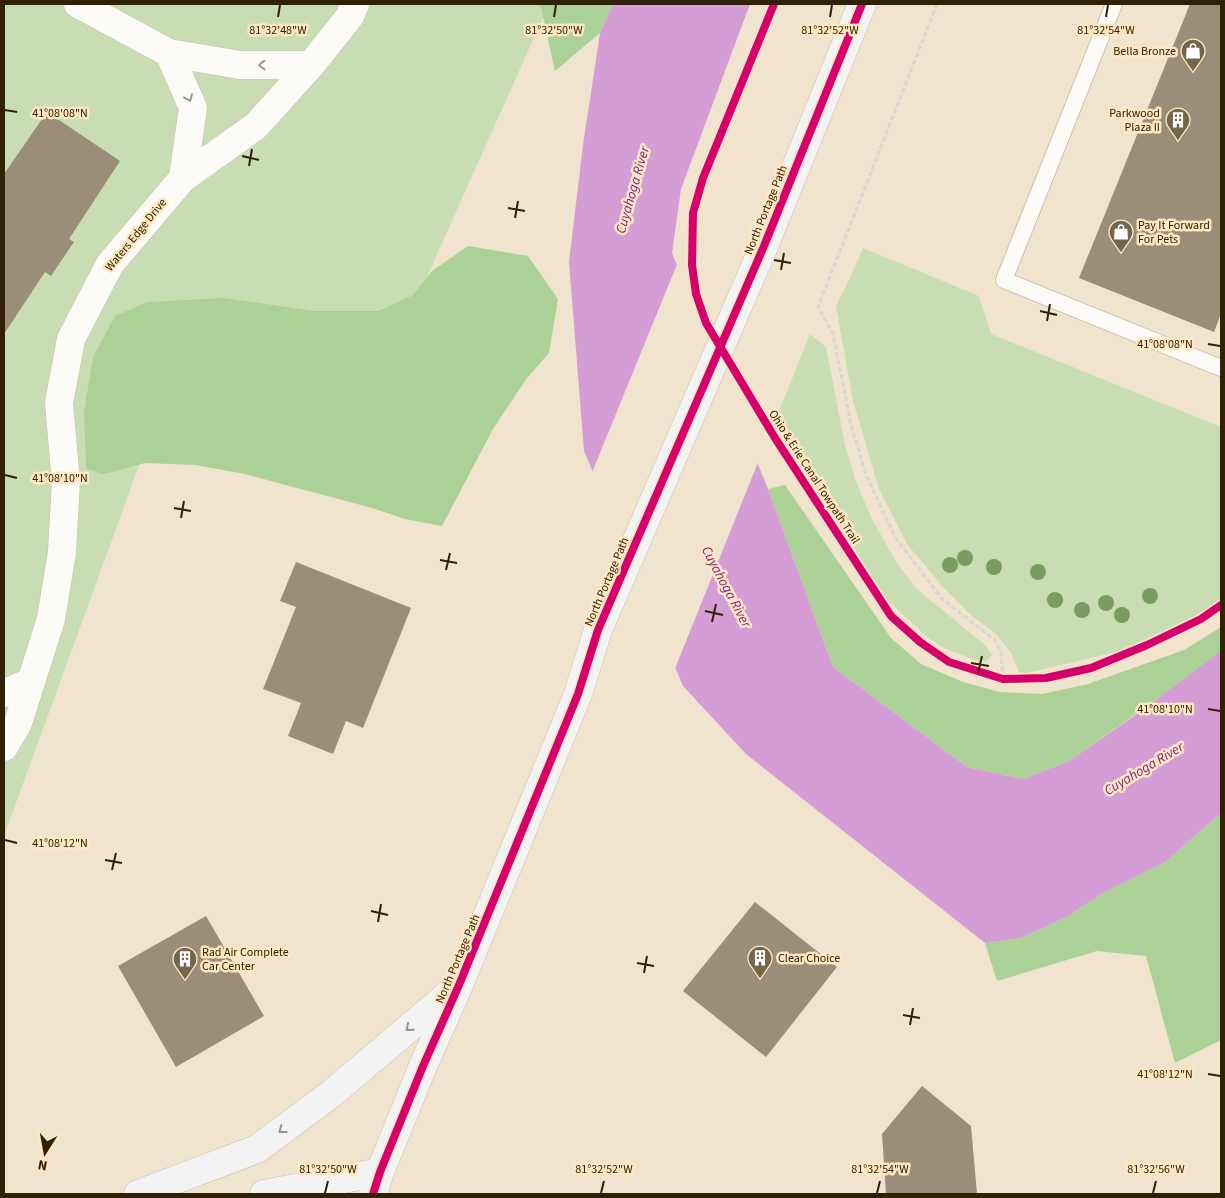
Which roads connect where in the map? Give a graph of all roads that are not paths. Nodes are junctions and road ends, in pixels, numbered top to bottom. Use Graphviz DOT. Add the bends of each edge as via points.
graph roads {
  1 [pos="78,4"];
  2 [pos="355,4"];
  3 [pos="862,4"];
  4 [pos="1114,4"];
  5 [pos="169,53"];
  6 [pos="311,65"];
  7 [pos="183,178"];
  8 [pos="1221,368"];
  9 [pos="31,682"];
  10 [pos="4,693"];
  11 [pos="4,747"];
  12 [pos="460,985"];
  13 [pos="377,1183"];
  14 [pos="138,1194"];
  15 [pos="264,1194"];
  1 -- 5 [label="street"];
  2 -- 6 [label="street, Waters Edge Drive" via="350,16"];
  3 -- 12 [label="main road, North Portage Path" via="764,246 598,630 578,694"];
  4 -- 8 [label="lane" via="1004,280"];
  6 -- 5 [label="street, one-way" via="240,65"];
  5 -- 7 [label="street, one-way" via="193,108"];
  6 -- 7 [label="street, Waters Edge Drive" via="256,126"];
  7 -- 9 [label="street, Waters Edge Drive" via="110,264 71,340 59,403 66,482 62,552 51,619"];
  9 -- 10 [label="street"];
  9 -- 11 [label="street, Waters Edge Drive" via="18,723"];
  12 -- 13 [label="main road, North Portage Path" via="423,1066"];
  12 -- 14 [label="main road, one-way" via="331,1094 257,1149"];
  13 -- 15 [label="main road"];
}
